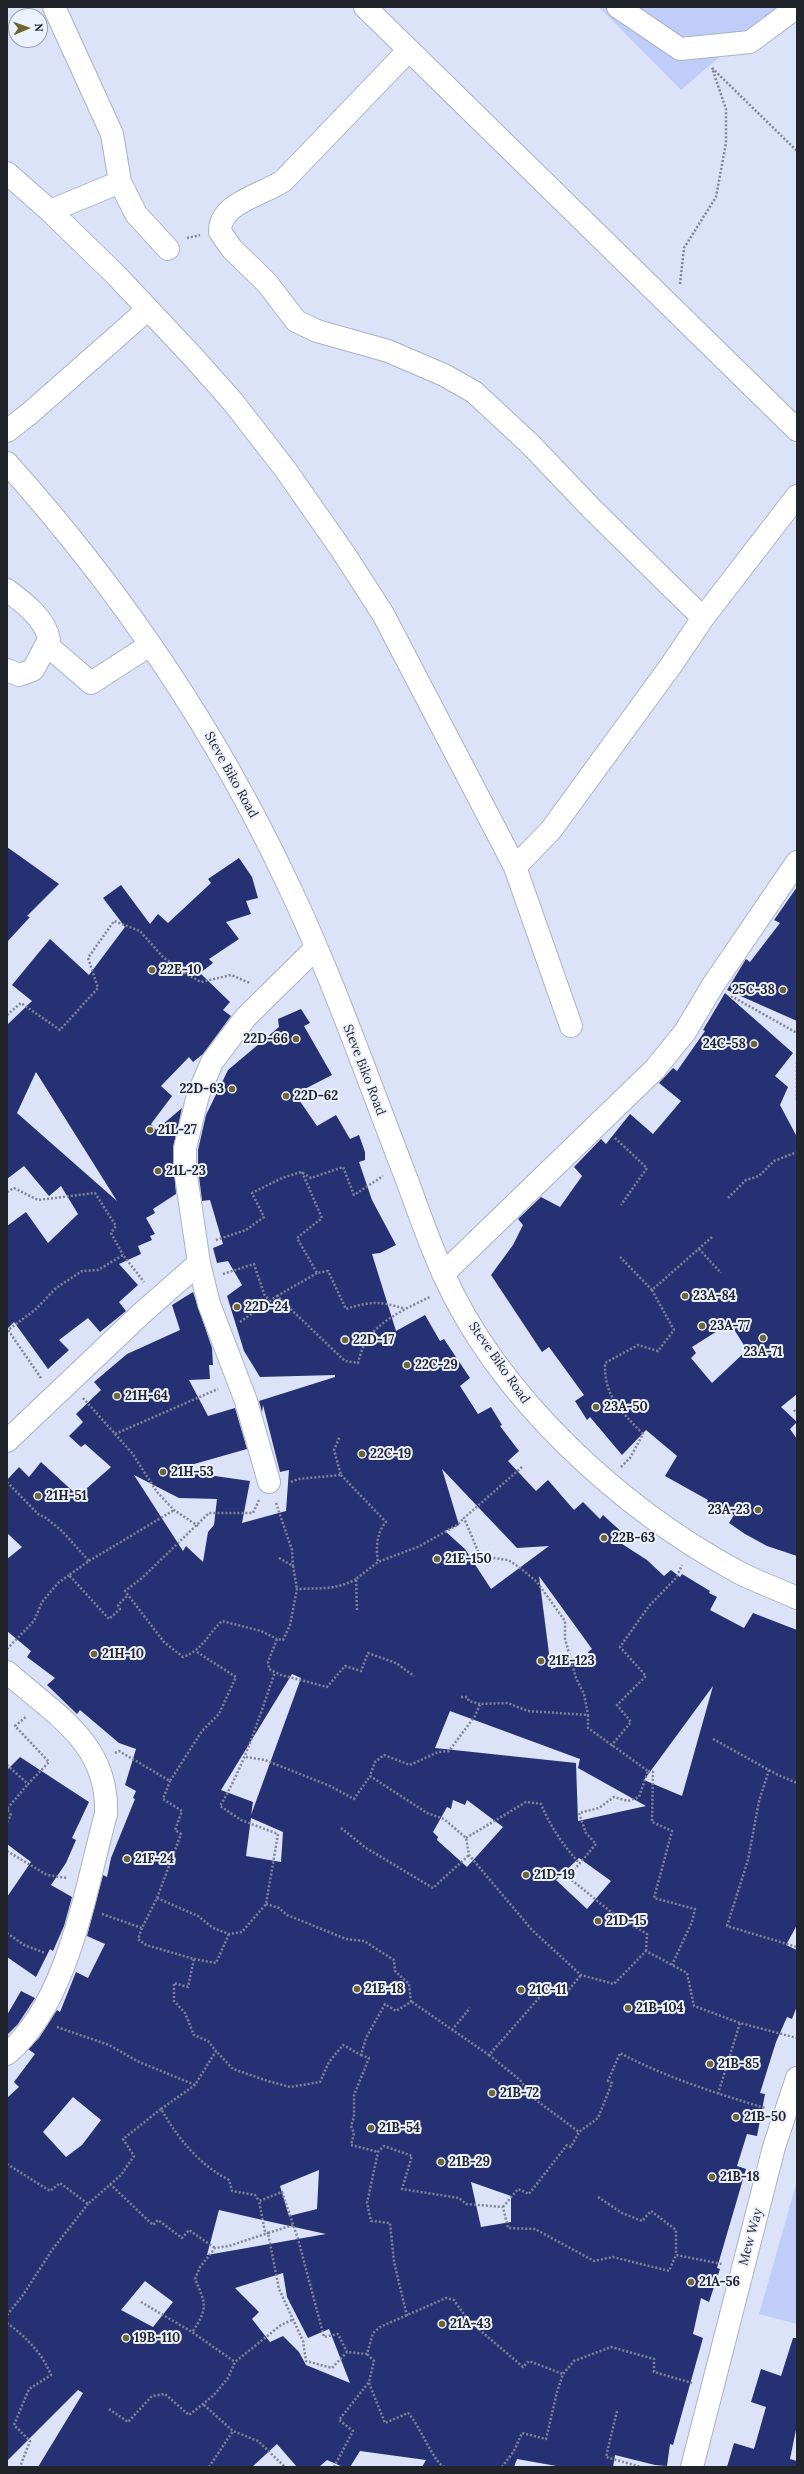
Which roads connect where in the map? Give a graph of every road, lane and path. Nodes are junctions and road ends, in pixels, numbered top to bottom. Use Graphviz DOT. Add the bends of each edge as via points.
graph roads {
  1 [pos="54,7"];
  2 [pos="365,7"];
  3 [pos="618,7"];
  4 [pos="797,7"];
  5 [pos="680,49"];
  6 [pos="409,50"];
  7 [pos="712,68"];
  8 [pos="797,151"];
  9 [pos="7,173"];
  10 [pos="120,182"];
  11 [pos="50,211"];
  12 [pos="220,232"];
  13 [pos="168,250"];
  14 [pos="680,292"];
  15 [pos="147,310"];
  16 [pos="797,430"];
  17 [pos="7,431"];
  18 [pos="7,463"];
  19 [pos="797,496"];
  20 [pos="7,590"];
  21 [pos="703,618"];
  22 [pos="150,645"];
  23 [pos="48,646"];
  24 [pos="7,670"];
  25 [pos="797,862"];
  26 [pos="515,867"];
  27 [pos="316,948"];
  28 [pos="713,985"];
  29 [pos="274,990"];
  30 [pos="7,1015"];
  31 [pos="571,1026"];
  32 [pos="797,1033"];
  33 [pos="797,1062"];
  34 [pos="797,1102"];
  35 [pos="601,1124"];
  36 [pos="797,1152"];
  37 [pos="401,1165"];
  38 [pos="302,1172"];
  39 [pos="7,1192"];
  40 [pos="728,1198"];
  41 [pos="621,1204"];
  42 [pos="712,1237"];
  43 [pos="699,1249"];
  44 [pos="123,1255"];
  45 [pos="620,1257"];
  46 [pos="199,1261"];
  47 [pos="317,1273"];
  48 [pos="721,1273"];
  49 [pos="447,1281"];
  50 [pos="652,1290"];
  51 [pos="277,1296"];
  52 [pos="158,1299"];
  53 [pos="269,1300"];
  54 [pos="406,1309"];
  55 [pos="7,1331"];
  56 [pos="220,1333"];
  57 [pos="240,1383"];
  58 [pos="62,1389"];
  59 [pos="794,1410"];
  60 [pos="797,1414"];
  61 [pos="114,1434"];
  62 [pos="340,1436"];
  63 [pos="7,1441"];
  64 [pos="522,1467"];
  65 [pos="341,1475"];
  66 [pos="605,1481"];
  67 [pos="7,1482"];
  68 [pos="269,1482"];
  69 [pos="174,1510"];
  70 [pos="464,1518"];
  71 [pos="198,1526"];
  72 [pos="689,1542"];
  73 [pos="278,1558"];
  74 [pos="89,1561"];
  75 [pos="378,1562"];
  76 [pos="293,1566"];
  77 [pos="69,1575"];
  78 [pos="356,1579"];
  79 [pos="297,1589"];
  80 [pos="128,1595"];
  81 [pos="797,1598"];
  82 [pos="357,1610"];
  83 [pos="277,1639"];
  84 [pos="7,1650"];
  85 [pos="197,1652"];
  86 [pos="7,1672"];
  87 [pos="275,1672"];
  88 [pos="414,1676"];
  89 [pos="461,1697"];
  90 [pos="44,1704"];
  91 [pos="480,1704"];
  92 [pos="588,1714"];
  93 [pos="713,1739"];
  94 [pos="611,1746"];
  95 [pos="246,1757"];
  96 [pos="97,1763"];
  97 [pos="7,1765"];
  98 [pos="769,1770"];
  99 [pos="648,1771"];
  100 [pos="370,1776"];
  101 [pos="170,1781"];
  102 [pos="797,1783"];
  103 [pos="28,1784"];
  104 [pos="7,1822"];
  105 [pos="341,1828"];
  106 [pos="466,1838"];
  107 [pos="7,1850"];
  108 [pos="469,1855"];
  109 [pos="579,1863"];
  110 [pos="91,1869"];
  111 [pos="156,1898"];
  112 [pos="266,1904"];
  113 [pos="82,1907"];
  114 [pos="142,1928"];
  115 [pos="7,1933"];
  116 [pos="229,1934"];
  117 [pos="797,1947"];
  118 [pos="646,1951"];
  119 [pos="194,1959"];
  120 [pos="64,1961"];
  121 [pos="672,1965"];
  122 [pos="581,1975"];
  123 [pos="412,2002"];
  124 [pos="470,2008"];
  125 [pos="39,2018"];
  126 [pos="740,2022"];
  127 [pos="452,2030"];
  128 [pos="797,2038"];
  129 [pos="216,2051"];
  130 [pos="7,2054"];
  131 [pos="361,2055"];
  132 [pos="489,2055"];
  133 [pos="797,2078"];
  134 [pos="195,2085"];
  135 [pos="718,2094"];
  136 [pos="161,2109"];
  137 [pos="767,2109"];
  138 [pos="579,2132"];
  139 [pos="378,2152"];
  140 [pos="7,2164"];
  141 [pos="110,2184"];
  142 [pos="598,2197"];
  143 [pos="259,2201"];
  144 [pos="88,2204"];
  145 [pos="503,2207"];
  146 [pos="293,2225"];
  147 [pos="268,2233"];
  148 [pos="215,2248"];
  149 [pos="676,2254"];
  150 [pos="726,2265"];
  151 [pos="141,2302"];
  152 [pos="7,2315"];
  153 [pos="408,2316"];
  154 [pos="292,2320"];
  155 [pos="7,2323"];
  156 [pos="193,2331"];
  157 [pos="347,2352"];
  158 [pos="367,2354"];
  159 [pos="236,2362"];
  160 [pos="563,2374"];
  161 [pos="369,2382"];
  162 [pos="695,2385"];
  163 [pos="204,2405"];
  164 [pos="109,2409"];
  165 [pos="617,2411"];
  166 [pos="234,2431"];
  167 [pos="20,2467"];
  168 [pos="209,2467"];
  169 [pos="285,2467"];
  170 [pos="334,2467"];
  171 [pos="444,2467"];
  172 [pos="502,2467"];
  173 [pos="641,2467"];
  174 [pos="692,2467"];
  1 -- 10 [label="street" via="112,134"];
  2 -- 6 [label="street"];
  3 -- 5 [label="street"];
  4 -- 5 [label="street" via="750,42"];
  5 -- 7 [label="path"];
  6 -- 12 [label="street" via="283,181 231,207 222,218"];
  6 -- 16 [label="street"];
  7 -- 8 [label="path"];
  7 -- 14 [label="path" via="726,110 726,144 716,197 684,248"];
  9 -- 11 [label="street"];
  10 -- 11 [label="street"];
  10 -- 13 [label="street" via="136,214"];
  11 -- 15 [label="street" via="116,275"];
  12 -- 13 [label="path" via="191,236"];
  12 -- 21 [label="street" via="232,249 267,283 296,321 325,333 388,351 444,375 474,392 530,444"];
  15 -- 17 [label="street"];
  15 -- 26 [label="street" via="233,402 285,468 343,552 383,614"];
  18 -- 22 [label="street, Steve Biko Road" via="62,524"];
  19 -- 21 [label="street"];
  20 -- 23 [label="street" via="40,620 48,634"];
  21 -- 26 [label="street" via="551,830"];
  22 -- 23 [label="street" via="91,683"];
  22 -- 27 [label="street, Steve Biko Road" via="192,706 241,790 288,884"];
  23 -- 24 [label="street" via="33,670 19,675"];
  25 -- 28 [label="street"];
  26 -- 31 [label="street"];
  27 -- 29 [label="street"];
  27 -- 37 [label="street, Steve Biko Road"];
  28 -- 32 [label="path"];
  28 -- 35 [label="street" via="685,1032 655,1068"];
  29 -- 30 [label="path" via="231,975 202,982 163,957 140,931 114,921 88,958 98,988 60,1030 21,1003"];
  29 -- 46 [label="street" via="246,1017 212,1062 198,1095 188,1130 185,1169"];
  33 -- 34 [label="path"];
  35 -- 41 [label="path" via="647,1168"];
  35 -- 49 [label="street"];
  36 -- 40 [label="path" via="774,1161 759,1176 746,1180"];
  37 -- 38 [label="path" via="354,1195 343,1167 311,1178"];
  37 -- 49 [label="street, Steve Biko Road"];
  38 -- 46 [label="path" via="252,1192 264,1217"];
  38 -- 47 [label="path" via="322,1218 297,1238"];
  39 -- 44 [label="path" via="14,1188 38,1200 95,1193 116,1226 111,1233"];
  42 -- 43 [label="path"];
  43 -- 48 [label="path"];
  43 -- 50 [label="path"];
  44 -- 52 [label="path"];
  44 -- 55 [label="path" via="98,1270 82,1271 56,1288 35,1310"];
  45 -- 50 [label="path"];
  46 -- 52 [label="street"];
  46 -- 53 [label="path" via="226,1273 254,1264 264,1294"];
  46 -- 56 [label="street" via="209,1304"];
  47 -- 51 [label="path"];
  47 -- 54 [label="path" via="328,1271 346,1309 369,1302 385,1302"];
  49 -- 54 [label="path"];
  49 -- 66 [label="street, Steve Biko Road" via="471,1323 517,1390 535,1412"];
  50 -- 66 [label="path" via="674,1330 658,1351 638,1345 605,1363 605,1381 618,1407 643,1434 630,1458"];
  51 -- 53 [label="path"];
  51 -- 54 [label="path" via="345,1361 358,1363 368,1339"];
  52 -- 58 [label="street"];
  53 -- 56 [label="path" via="239,1323"];
  55 -- 58 [label="path"];
  56 -- 57 [label="street"];
  57 -- 61 [label="path" via="207,1392"];
  57 -- 68 [label="street"];
  58 -- 61 [label="path"];
  58 -- 63 [label="street"];
  59 -- 60 [label="path"];
  61 -- 69 [label="path" via="132,1453 157,1492"];
  62 -- 65 [label="path" via="334,1450"];
  64 -- 70 [label="path"];
  65 -- 68 [label="path" via="298,1479 283,1485"];
  65 -- 75 [label="path" via="386,1522 379,1533 376,1550"];
  66 -- 72 [label="street, Steve Biko Road" via="632,1504"];
  67 -- 74 [label="path" via="38,1514 62,1531"];
  68 -- 71 [label="path" via="261,1487 257,1507 253,1513 210,1513"];
  68 -- 76 [label="path" via="292,1550"];
  69 -- 71 [label="path"];
  69 -- 74 [label="path"];
  70 -- 75 [label="path" via="457,1525 420,1546"];
  70 -- 92 [label="path" via="480,1556 508,1560 519,1567 537,1582 565,1621 565,1639 576,1678 584,1694"];
  71 -- 80 [label="path" via="125,1591"];
  72 -- 81 [label="street, Steve Biko Road" via="740,1573"];
  72 -- 94 [label="path" via="676,1578 649,1606 620,1647 646,1676 617,1705 631,1722"];
  73 -- 76 [label="path"];
  74 -- 77 [label="path"];
  75 -- 78 [label="path"];
  76 -- 79 [label="path"];
  77 -- 80 [label="path" via="109,1619 120,1609 118,1605"];
  77 -- 84 [label="path" via="58,1583 42,1602 36,1617"];
  78 -- 79 [label="path" via="331,1588"];
  78 -- 82 [label="path"];
  79 -- 83 [label="path" via="290,1625 283,1640"];
  80 -- 85 [label="path" via="164,1642 184,1657"];
  83 -- 85 [label="path" via="261,1631 222,1621"];
  83 -- 87 [label="path" via="268,1662 268,1669"];
  85 -- 101 [label="path" via="236,1677 219,1714 202,1731"];
  86 -- 90 [label="street"];
  87 -- 88 [label="path" via="327,1687 345,1666 360,1671 368,1653 396,1663"];
  87 -- 95 [label="path"];
  89 -- 91 [label="path" via="467,1697 469,1701"];
  90 -- 96 [label="street" via="77,1734"];
  90 -- 103 [label="path" via="15,1726 48,1762"];
  91 -- 92 [label="path" via="508,1703 528,1711"];
  91 -- 100 [label="path" via="475,1716 449,1751 438,1752 410,1765 382,1756 375,1762"];
  92 -- 94 [label="path" via="588,1728"];
  93 -- 98 [label="path"];
  94 -- 99 [label="path"];
  95 -- 100 [label="path" via="266,1760 330,1786 354,1799"];
  95 -- 112 [label="path" via="220,1806 241,1820 278,1834"];
  96 -- 101 [label="path" via="119,1751"];
  96 -- 110 [label="street" via="106,1787 106,1814"];
  97 -- 103 [label="path"];
  98 -- 102 [label="path"];
  98 -- 117 [label="path" via="759,1801 748,1860 727,1926"];
  99 -- 109 [label="path" via="639,1797 628,1800 614,1797 599,1808 579,1813 586,1833 596,1844"];
  99 -- 121 [label="path" via="653,1772 652,1822 672,1831 654,1898 695,1909 692,1922"];
  100 -- 106 [label="path" via="427,1813 444,1819"];
  101 -- 111 [label="path" via="163,1799 182,1811 175,1830 181,1834"];
  103 -- 104 [label="path" via="7,1809 11,1815"];
  105 -- 108 [label="path" via="366,1848 433,1888"];
  106 -- 108 [label="path"];
  106 -- 109 [label="path" via="526,1802 541,1804 564,1846"];
  107 -- 110 [label="path" via="47,1875 69,1878"];
  108 -- 122 [label="path" via="532,1930"];
  109 -- 118 [label="path" via="568,1877 616,1916 647,1934"];
  110 -- 113 [label="street"];
  111 -- 114 [label="path"];
  111 -- 116 [label="path" via="191,1913 213,1928"];
  112 -- 116 [label="path" via="242,1932"];
  112 -- 123 [label="path" via="346,1939 364,1941 394,1960 395,1970 409,1984"];
  113 -- 114 [label="path"];
  113 -- 120 [label="street"];
  114 -- 119 [label="path" via="138,1939 146,1945"];
  115 -- 120 [label="path" via="24,1945"];
  116 -- 119 [label="path" via="216,1963"];
  118 -- 121 [label="path"];
  118 -- 122 [label="path" via="614,1984"];
  119 -- 129 [label="path" via="188,1986 174,1983 174,2001 185,2013 194,2035 208,2041"];
  120 -- 125 [label="street" via="50,2000"];
  121 -- 126 [label="path" via="687,1973 694,2006"];
  122 -- 132 [label="path" via="566,1992 546,1990"];
  123 -- 127 [label="path"];
  123 -- 131 [label="path" via="396,2011 384,2004 366,2038"];
  124 -- 127 [label="path"];
  125 -- 130 [label="street"];
  125 -- 134 [label="path"];
  126 -- 128 [label="path"];
  126 -- 135 [label="path"];
  127 -- 132 [label="path"];
  129 -- 131 [label="path" via="232,2069 290,2087 320,2082 329,2062 343,2046"];
  129 -- 134 [label="path"];
  131 -- 139 [label="path" via="368,2058 354,2095 354,2117 351,2126 354,2132 351,2145"];
  132 -- 138 [label="path" via="520,2080 532,2097"];
  133 -- 174 [label="street, Mew Way" via="774,2147"];
  134 -- 136 [label="path"];
  135 -- 137 [label="path"];
  135 -- 138 [label="path" via="646,2067 620,2052 608,2081 612,2083 598,2118"];
  136 -- 141 [label="path" via="123,2139 134,2156 121,2175"];
  136 -- 143 [label="path" via="180,2139 214,2172 229,2180 232,2191 255,2195"];
  138 -- 145 [label="path" via="571,2147 567,2145 529,2194 518,2189"];
  139 -- 145 [label="path" via="384,2146 412,2156 402,2188 459,2198 466,2204"];
  139 -- 153 [label="path" via="367,2203 371,2221 390,2223 394,2262"];
  140 -- 144 [label="path" via="50,2191 60,2184"];
  141 -- 144 [label="path"];
  141 -- 148 [label="path" via="153,2225 158,2220 182,2238 189,2230"];
  142 -- 149 [label="path" via="622,2213 642,2221 652,2211 676,2230"];
  143 -- 146 [label="path" via="282,2192"];
  143 -- 147 [label="path" via="265,2232"];
  144 -- 152 [label="path"];
  145 -- 149 [label="path" via="508,2228 535,2229 594,2261 613,2257 668,2271"];
  146 -- 147 [label="path"];
  146 -- 157 [label="path" via="324,2337 338,2334"];
  147 -- 148 [label="path"];
  147 -- 154 [label="path" via="277,2282"];
  148 -- 156 [label="path" via="200,2267 195,2279 205,2310"];
  149 -- 150 [label="path"];
  151 -- 159 [label="path"];
  153 -- 158 [label="path" via="380,2326 373,2332"];
  153 -- 160 [label="path" via="446,2298 454,2300 468,2320 523,2367 529,2361"];
  154 -- 157 [label="path" via="303,2341 306,2361 332,2368"];
  154 -- 159 [label="path" via="281,2325"];
  155 -- 167 [label="path" via="22,2334 46,2363 51,2375 29,2389 14,2425 30,2441"];
  157 -- 158 [label="path"];
  158 -- 161 [label="path" via="374,2361"];
  159 -- 163 [label="path" via="228,2378"];
  160 -- 162 [label="path" via="574,2361 604,2349 618,2347 654,2360 654,2372"];
  160 -- 172 [label="path" via="546,2439 522,2433 514,2451"];
  161 -- 170 [label="path" via="339,2420 353,2431"];
  161 -- 171 [label="path" via="385,2423 408,2413 417,2423 437,2463"];
  163 -- 164 [label="path" via="189,2416 165,2394 152,2396 128,2422"];
  163 -- 166 [label="path"];
  165 -- 173 [label="path" via="606,2457"];
  166 -- 168 [label="path"];
  166 -- 169 [label="path" via="258,2441"];
}
